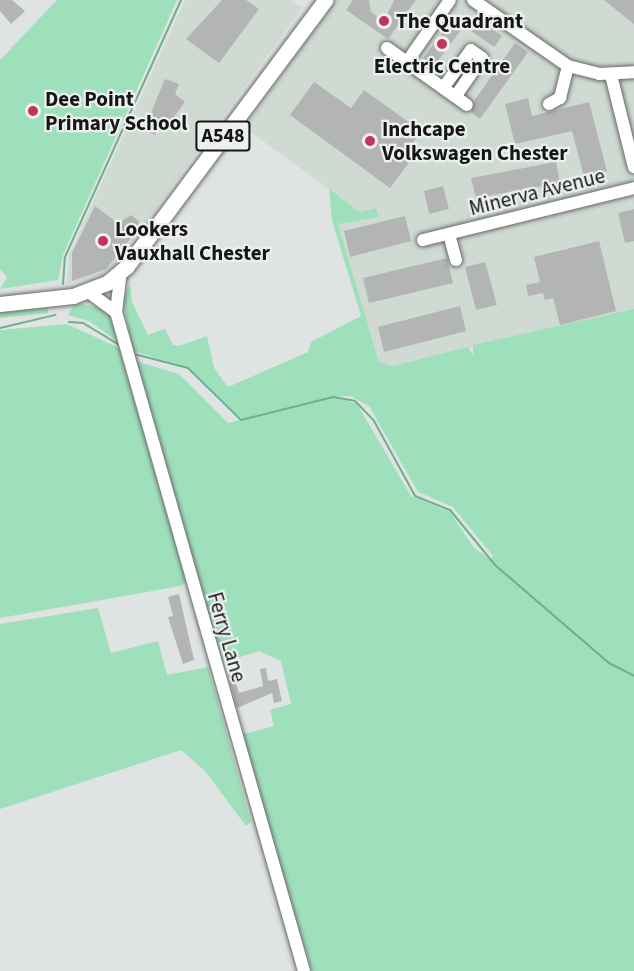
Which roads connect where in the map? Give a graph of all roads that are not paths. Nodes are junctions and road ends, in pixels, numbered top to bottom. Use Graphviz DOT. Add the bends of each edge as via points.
graph roads {
  1 [pos="325,0"];
  2 [pos="450,0"];
  3 [pos="473,0"];
  4 [pos="387,48"];
  5 [pos="407,62"];
  6 [pos="568,66"];
  7 [pos="634,72"];
  8 [pos="611,75"];
  9 [pos="443,88"];
  10 [pos="455,97"];
  11 [pos="549,104"];
  12 [pos="467,105"];
  13 [pos="634,167"];
  14 [pos="634,188"];
  15 [pos="449,234"];
  16 [pos="423,240"];
  17 [pos="456,260"];
  18 [pos="121,270"];
  19 [pos="87,291"];
  20 [pos="0,304"];
  21 [pos="116,312"];
  22 [pos="304,971"];
  1 -- 18 [label="main road, A548"];
  2 -- 5 [label="street"];
  3 -- 6 [label="street"];
  4 -- 5 [label="street"];
  5 -- 9 [label="street"];
  6 -- 8 [label="street"];
  6 -- 11 [label="street" via="560,98"];
  7 -- 8 [label="street"];
  8 -- 13 [label="street, Minerva Avenue"];
  9 -- 10 [label="street"];
  9 -- 10 [label="street" via="471,50 477,54 482,58"];
  10 -- 12 [label="street"];
  14 -- 15 [label="street, Minerva Avenue"];
  15 -- 16 [label="street, Minerva Avenue"];
  15 -- 17 [label="street, Minerva Avenue"];
  18 -- 19 [label="main road, A548"];
  18 -- 21 [label="street, Ferry Lane"];
  19 -- 20 [label="main road, A548"];
  19 -- 21 [label="street"];
  21 -- 22 [label="street, Ferry Lane"];
}
